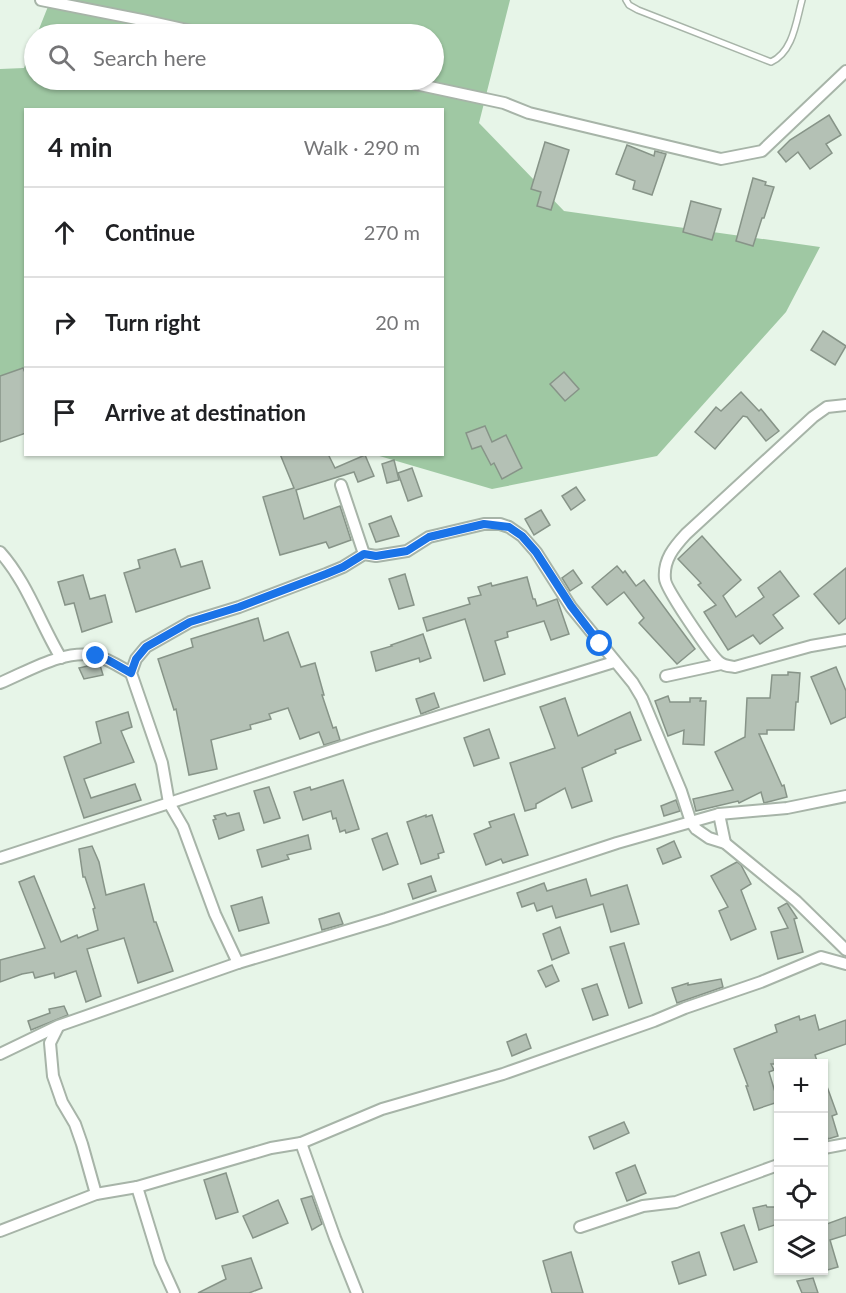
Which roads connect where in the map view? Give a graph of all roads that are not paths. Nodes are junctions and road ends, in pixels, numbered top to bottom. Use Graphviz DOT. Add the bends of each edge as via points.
graph roads {
  1 [pos="41,0"];
  2 [pos="626,0"];
  3 [pos="802,0"];
  4 [pos="160,24"];
  5 [pos="846,71"];
  6 [pos="443,90"];
  7 [pos="846,405"];
  8 [pos="341,485"];
  9 [pos="0,552"];
  10 [pos="364,554"];
  11 [pos="846,640"];
  12 [pos="61,658"];
  13 [pos="614,662"];
  14 [pos="722,664"];
  15 [pos="131,673"];
  16 [pos="666,676"];
  17 [pos="0,683"];
  18 [pos="846,796"];
  19 [pos="169,803"];
  20 [pos="718,814"];
  21 [pos="691,822"];
  22 [pos="725,843"];
  23 [pos="0,858"];
  24 [pos="846,950"];
  25 [pos="237,963"];
  26 [pos="846,964"];
  27 [pos="58,1026"];
  28 [pos="0,1054"];
  29 [pos="301,1143"];
  30 [pos="846,1144"];
  31 [pos="828,1148"];
  32 [pos="774,1166"];
  33 [pos="137,1187"];
  34 [pos="96,1194"];
  35 [pos="580,1227"];
  36 [pos="0,1231"];
  37 [pos="174,1293"];
  38 [pos="357,1293"];
  1 -- 4 [label="street"];
  2 -- 3 [label="lane" via="638,10 771,62 782,57 788,47"];
  5 -- 6 [label="street" via="762,151 721,159"];
  7 -- 14 [label="street" via="828,407 813,417 686,534 669,555 664,581 670,594"];
  8 -- 10 [label="street"];
  9 -- 12 [label="street" via="18,573"];
  10 -- 13 [label="street" via="407,551 429,537 484,524 509,527 536,552"];
  10 -- 15 [label="street" via="326,574 190,622 146,647"];
  11 -- 14 [label="street" via="735,667"];
  12 -- 15 [label="street" via="96,656"];
  12 -- 17 [label="street"];
  13 -- 19 [label="street"];
  13 -- 21 [label="street" via="642,698"];
  14 -- 16 [label="street"];
  15 -- 19 [label="street" via="162,763"];
  18 -- 20 [label="street" via="787,808"];
  19 -- 23 [label="street"];
  19 -- 25 [label="street" via="183,827"];
  20 -- 21 [label="street"];
  20 -- 22 [label="street"];
  21 -- 22 [label="street" via="701,834"];
  21 -- 25 [label="street"];
  22 -- 24 [label="street" via="796,901"];
  25 -- 27 [label="street"];
  26 -- 29 [label="street" via="821,957 503,1074 382,1109"];
  27 -- 28 [label="street"];
  27 -- 34 [label="street" via="50,1043 53,1076 79,1134"];
  29 -- 33 [label="street"];
  29 -- 38 [label="street"];
  30 -- 31 [label="street"];
  32 -- 35 [label="street" via="676,1202 643,1206"];
  33 -- 34 [label="street"];
  33 -- 37 [label="street" via="160,1262"];
  34 -- 36 [label="street"];
}
